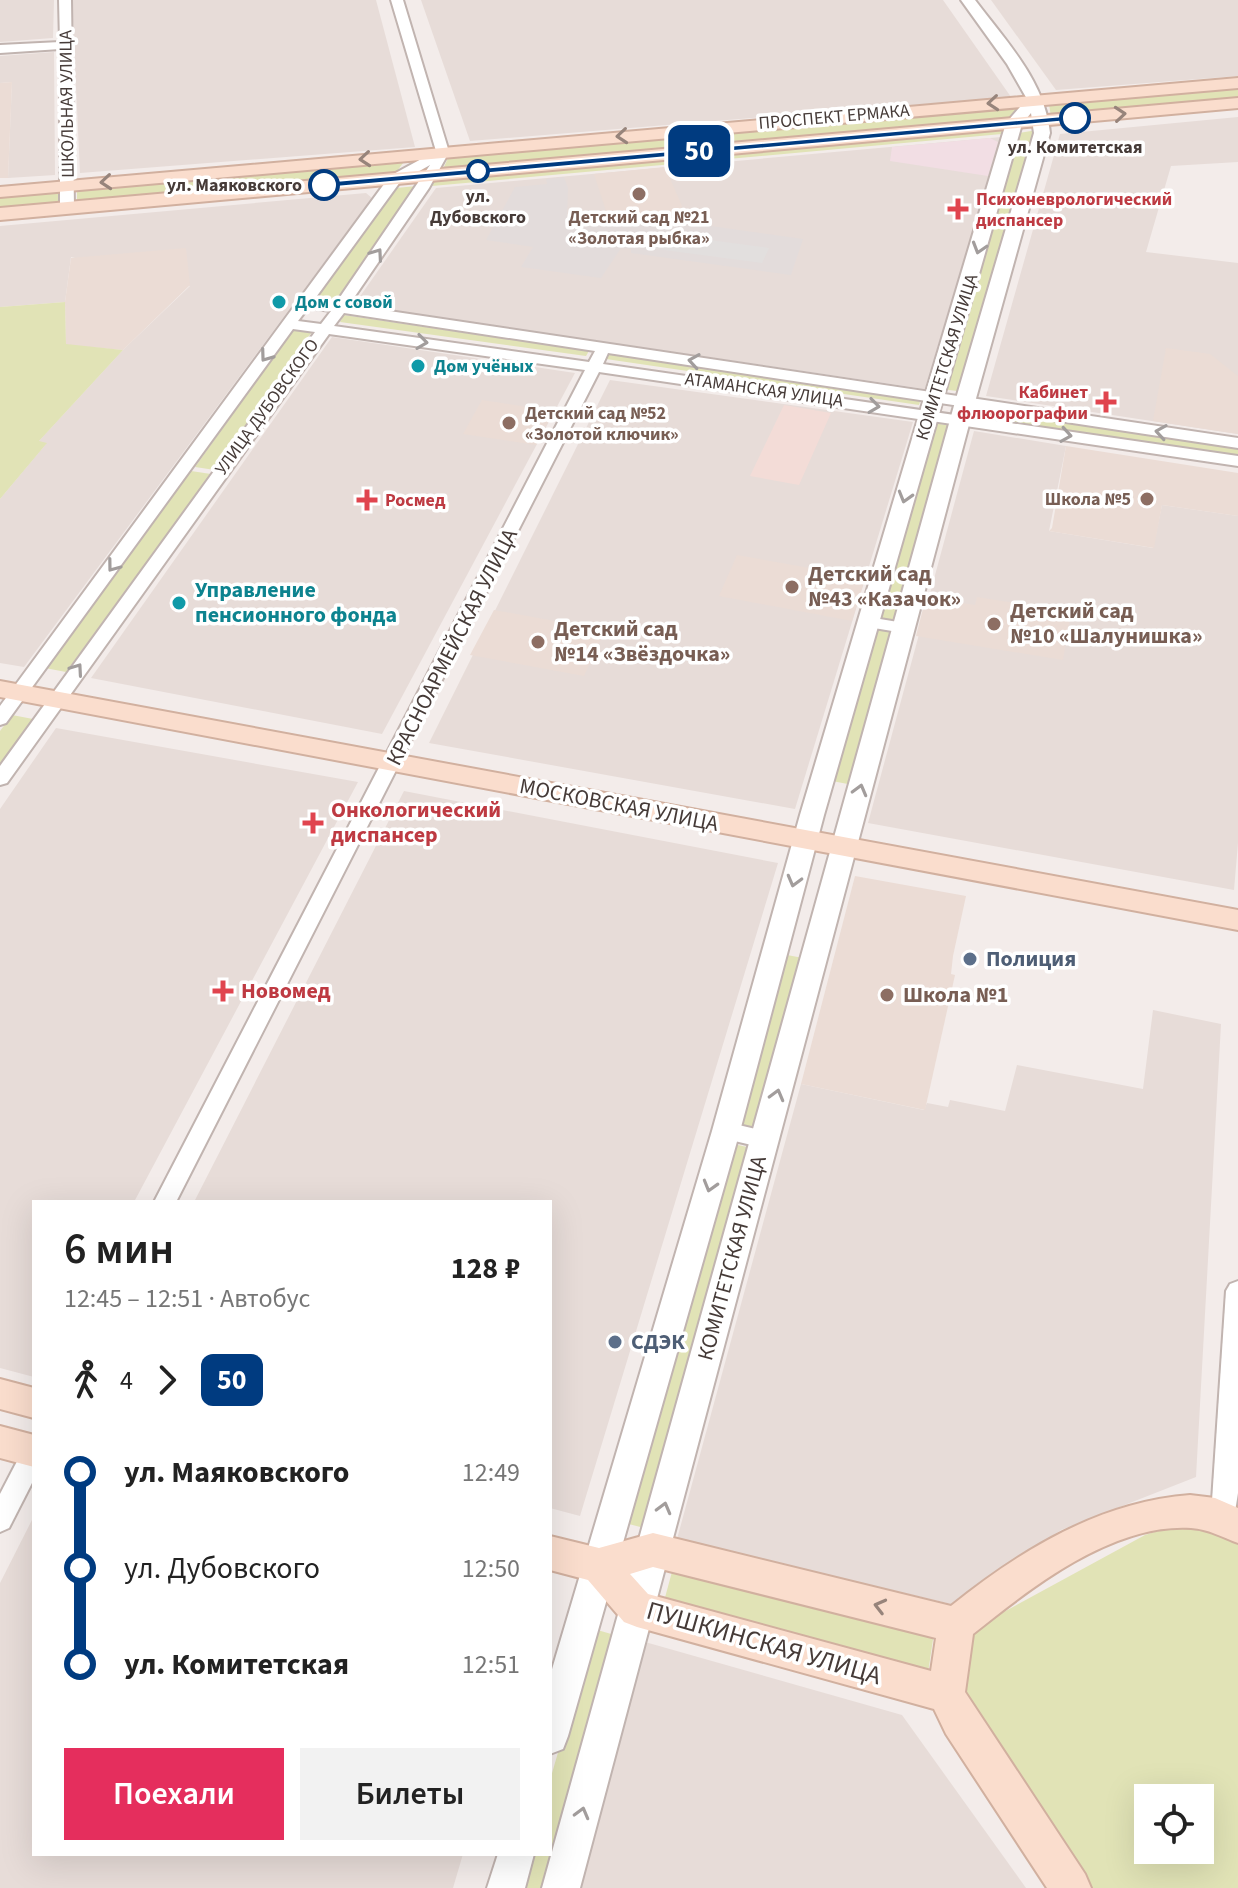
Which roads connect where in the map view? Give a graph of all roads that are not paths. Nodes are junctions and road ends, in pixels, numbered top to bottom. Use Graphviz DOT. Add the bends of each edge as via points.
graph roads {
  1 [pos="65,0"];
  2 [pos="397,0"];
  3 [pos="968,0"];
  4 [pos="66,45"];
  5 [pos="0,49"];
  6 [pos="1238,83"];
  7 [pos="1238,103"];
  8 [pos="1039,110"];
  9 [pos="1014,123"];
  10 [pos="443,152"];
  11 [pos="429,176"];
  12 [pos="395,179"];
  13 [pos="69,186"];
  14 [pos="0,192"];
  15 [pos="67,208"];
  16 [pos="0,214"];
  17 [pos="305,303"];
  18 [pos="340,308"];
  19 [pos="289,324"];
  20 [pos="325,329"];
  21 [pos="604,347"];
  22 [pos="595,366"];
  23 [pos="932,406"];
  24 [pos="963,410"];
  25 [pos="1238,443"];
  26 [pos="1238,461"];
  27 [pos="186,468"];
  28 [pos="219,473"];
  29 [pos="868,622"];
  30 [pos="904,628"];
  31 [pos="10,688"];
  32 [pos="58,697"];
  33 [pos="0,719"];
  34 [pos="395,759"];
  35 [pos="0,779"];
  36 [pos="806,836"];
  37 [pos="846,844"];
  38 [pos="1238,911"];
  39 [pos="1238,920"];
  40 [pos="726,1131"];
  41 [pos="764,1139"];
  42 [pos="166,1200"];
  43 [pos="1238,1291"];
  44 [pos="0,1394"];
  45 [pos="32,1402"];
  46 [pos="0,1442"];
  47 [pos="32,1451"];
  48 [pos="32,1456"];
  49 [pos="0,1520"];
  50 [pos="1231,1521"];
  51 [pos="653,1550"];
  52 [pos="552,1553"];
  53 [pos="599,1565"];
  54 [pos="637,1609"];
  55 [pos="956,1625"];
  56 [pos="946,1694"];
  57 [pos="552,1729"];
  58 [pos="515,1856"];
  59 [pos="506,1888"];
  60 [pos="561,1888"];
  61 [pos="1071,1888"];
  1 -- 4 [label="street, ШКОЛЬНАЯ УЛИЦА"];
  2 -- 10 [label="street"];
  3 -- 8 [label="street"];
  4 -- 5 [label="street"];
  4 -- 13 [label="street, ШКОЛЬНАЯ УЛИЦА"];
  6 -- 8 [label="main road, ПРОСПЕКТ ЕРМАКА"];
  8 -- 7 [label="main road, ПРОСПЕКТ ЕРМАКА, one-way"];
  8 -- 9 [label="street, КОМИТЕТСКАЯ УЛИЦА"];
  8 -- 10 [label="main road, ПРОСПЕКТ ЕРМАКА, one-way"];
  8 -- 24 [label="street, КОМИТЕТСКАЯ УЛИЦА"];
  9 -- 11 [label="main road, ПРОСПЕКТ ЕРМАКА"];
  9 -- 23 [label="street, КОМИТЕТСКАЯ УЛИЦА, one-way"];
  10 -- 11 [label="street, УЛИЦА ДУБОВСКОГО"];
  10 -- 12 [label="street, УЛИЦА ДУБОВСКОГО"];
  10 -- 13 [label="main road, ПРОСПЕКТ ЕРМАКА, one-way"];
  11 -- 12 [label="main road, ПРОСПЕКТ ЕРМАКА"];
  18 -- 11 [label="street, УЛИЦА ДУБОВСКОГО, one-way"];
  12 -- 15 [label="main road, ПРОСПЕКТ ЕРМАКА"];
  12 -- 17 [label="street, УЛИЦА ДУБОВСКОГО"];
  13 -- 14 [label="main road, ПРОСПЕКТ ЕРМАКА"];
  13 -- 15 [label="street, ШКОЛЬНАЯ УЛИЦА"];
  15 -- 16 [label="main road, ПРОСПЕКТ ЕРМАКА"];
  17 -- 18 [label="street, АТАМАНСКАЯ УЛИЦА"];
  17 -- 19 [label="street, УЛИЦА ДУБОВСКОГО"];
  18 -- 20 [label="street, УЛИЦА ДУБОВСКОГО"];
  18 -- 21 [label="street, АТАМАНСКАЯ УЛИЦА"];
  19 -- 20 [label="street, АТАМАНСКАЯ УЛИЦА"];
  19 -- 27 [label="street, УЛИЦА ДУБОВСКОГО, one-way"];
  20 -- 22 [label="street, АТАМАНСКАЯ УЛИЦА, one-way"];
  20 -- 28 [label="street, УЛИЦА ДУБОВСКОГО"];
  21 -- 22 [label="street, КРАСНОАРМЕЙСКАЯ УЛИЦА"];
  23 -- 21 [label="street, АТАМАНСКАЯ УЛИЦА, one-way"];
  22 -- 23 [label="street, АТАМАНСКАЯ УЛИЦА, one-way"];
  22 -- 34 [label="street, КРАСНОАРМЕЙСКАЯ УЛИЦА"];
  23 -- 24 [label="street, АТАМАНСКАЯ УЛИЦА"];
  23 -- 29 [label="street, КОМИТЕТСКАЯ УЛИЦА, one-way"];
  25 -- 24 [label="street, АТАМАНСКАЯ УЛИЦА, one-way"];
  24 -- 26 [label="street, АТАМАНСКАЯ УЛИЦА, one-way"];
  24 -- 30 [label="street, КОМИТЕТСКАЯ УЛИЦА"];
  27 -- 28 [label="street"];
  27 -- 31 [label="street, УЛИЦА ДУБОВСКОГО, one-way"];
  32 -- 28 [label="street, УЛИЦА ДУБОВСКОГО, one-way"];
  29 -- 30 [label="street"];
  29 -- 36 [label="street, КОМИТЕТСКАЯ УЛИЦА"];
  37 -- 30 [label="street, КОМИТЕТСКАЯ УЛИЦА, one-way"];
  31 -- 32 [label="main road, МОСКОВСКАЯ УЛИЦА"];
  31 -- 33 [label="street, УЛИЦА ДУБОВСКОГО"];
  32 -- 34 [label="main road, МОСКОВСКАЯ УЛИЦА"];
  32 -- 35 [label="street, УЛИЦА ДУБОВСКОГО"];
  34 -- 36 [label="main road, МОСКОВСКАЯ УЛИЦА"];
  34 -- 42 [label="street, КРАСНОАРМЕЙСКАЯ УЛИЦА"];
  36 -- 37 [label="main road, МОСКОВСКАЯ УЛИЦА"];
  36 -- 40 [label="street, КОМИТЕТСКАЯ УЛИЦА, one-way"];
  37 -- 38 [label="main road, МОСКОВСКАЯ УЛИЦА"];
  37 -- 39 [label="main road, МОСКОВСКАЯ УЛИЦА"];
  41 -- 37 [label="street, КОМИТЕТСКАЯ УЛИЦА, one-way"];
  40 -- 41 [label="street"];
  40 -- 53 [label="street, КОМИТЕТСКАЯ УЛИЦА, one-way"];
  51 -- 41 [label="street, КОМИТЕТСКАЯ УЛИЦА, one-way"];
  43 -- 50 [label="street"];
  44 -- 45 [label="main road"];
  46 -- 47 [label="main road"];
  48 -- 49 [label="street"];
  50 -- 55 [label="main road" via="1199,1511 1171,1511 1103,1533 1028,1570"];
  51 -- 53 [label="main road"];
  51 -- 54 [label="street, КОМИТЕТСКАЯ УЛИЦА"];
  55 -- 51 [label="main road, one-way"];
  52 -- 53 [label="main road"];
  53 -- 54 [label="main road, ПУШКИНСКАЯ УЛИЦА"];
  53 -- 57 [label="street, КОМИТЕТСКАЯ УЛИЦА"];
  54 -- 56 [label="main road, ПУШКИНСКАЯ УЛИЦА"];
  60 -- 54 [label="street, КОМИТЕТСКАЯ УЛИЦА, one-way"];
  55 -- 56 [label="main road"];
  56 -- 61 [label="main road"];
  58 -- 59 [label="street"];
}
